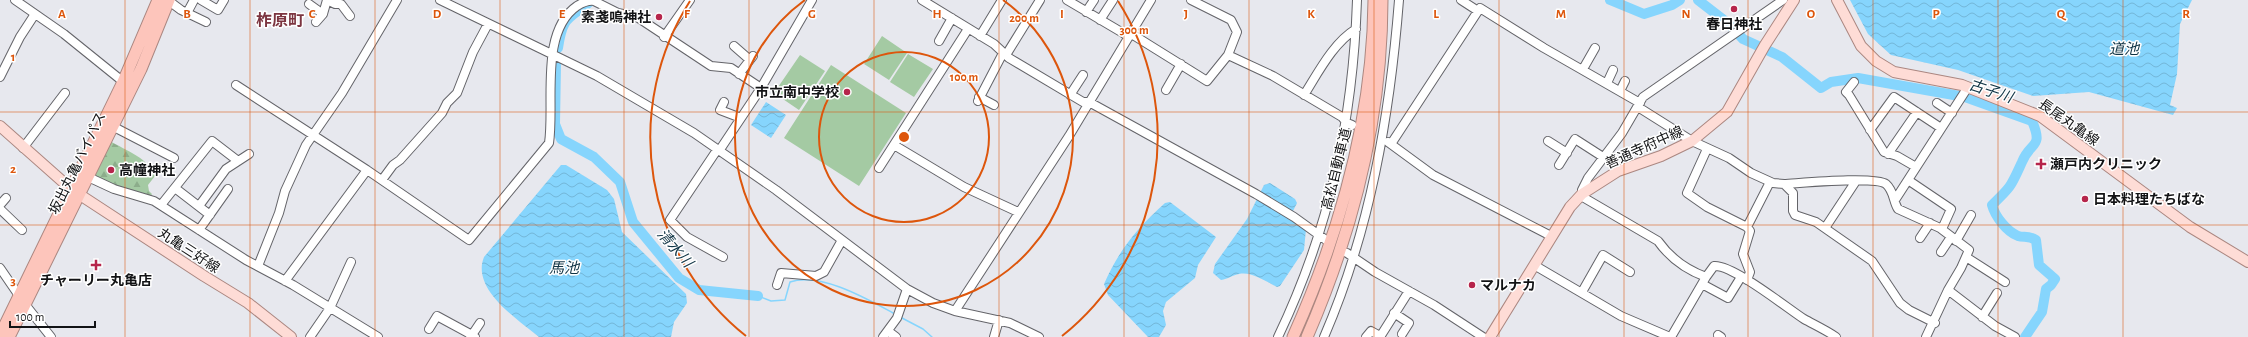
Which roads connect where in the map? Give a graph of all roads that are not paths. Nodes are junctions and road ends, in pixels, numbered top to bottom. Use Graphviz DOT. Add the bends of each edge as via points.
graph roads {
  1 [pos="15,0"];
  2 [pos="158,0"];
  3 [pos="194,0"];
  4 [pos="201,0"];
  5 [pos="224,0"];
  6 [pos="327,0"];
  7 [pos="397,0"];
  8 [pos="440,0"];
  9 [pos="690,0"];
  10 [pos="812,0"];
  11 [pos="922,0"];
  12 [pos="1002,0"];
  13 [pos="1040,0"];
  14 [pos="1067,0"];
  15 [pos="1094,0"];
  16 [pos="1113,0"];
  17 [pos="1151,0"];
  18 [pos="1191,0"];
  19 [pos="1357,0"];
  20 [pos="1374,0"];
  21 [pos="1382,0"];
  22 [pos="1399,0"];
  23 [pos="1461,0"];
  24 [pos="1783,0"];
  25 [pos="1794,0"];
  26 [pos="1838,0"];
  27 [pos="169,1"];
  28 [pos="595,1"];
  29 [pos="1078,3"];
  30 [pos="309,4"];
  31 [pos="1478,10"];
  32 [pos="1086,12"];
  33 [pos="188,13"];
  34 [pos="35,14"];
  35 [pos="323,14"];
  36 [pos="350,16"];
  37 [pos="952,18"];
  38 [pos="1100,20"];
  39 [pos="206,22"];
  40 [pos="316,22"];
  41 [pos="488,24"];
  42 [pos="968,29"];
  43 [pos="1356,29"];
  44 [pos="1129,35"];
  45 [pos="980,36"];
  46 [pos="664,37"];
  47 [pos="939,41"];
  48 [pos="734,46"];
  49 [pos="1595,48"];
  50 [pos="554,54"];
  51 [pos="1005,54"];
  52 [pos="1228,55"];
  53 [pos="1181,64"];
  54 [pos="1583,69"];
  55 [pos="1613,70"];
  56 [pos="739,74"];
  57 [pos="1083,75"];
  58 [pos="0,77"];
  59 [pos="1625,81"];
  60 [pos="1854,82"];
  61 [pos="1607,83"];
  62 [pos="127,85"];
  63 [pos="236,85"];
  64 [pos="761,88"];
  65 [pos="1967,89"];
  66 [pos="1166,90"];
  67 [pos="1620,91"];
  68 [pos="65,93"];
  69 [pos="1070,95"];
  70 [pos="1304,95"];
  71 [pos="724,102"];
  72 [pos="1089,102"];
  73 [pos="1937,103"];
  74 [pos="994,105"];
  75 [pos="1639,105"];
  76 [pos="1917,112"];
  77 [pos="1952,113"];
  78 [pos="742,118"];
  79 [pos="1349,124"];
  80 [pos="0,126"];
  81 [pos="112,126"];
  82 [pos="1942,128"];
  83 [pos="1870,130"];
  84 [pos="314,134"];
  85 [pos="1380,136"];
  86 [pos="1548,141"];
  87 [pos="1692,141"];
  88 [pos="1391,144"];
  89 [pos="894,145"];
  90 [pos="23,148"];
  91 [pos="1707,149"];
  92 [pos="718,150"];
  93 [pos="1566,153"];
  94 [pos="249,154"];
  95 [pos="1888,154"];
  96 [pos="1603,157"];
  97 [pos="174,158"];
  98 [pos="238,161"];
  99 [pos="1559,165"];
  100 [pos="1916,167"];
  101 [pos="879,168"];
  102 [pos="367,170"];
  103 [pos="86,176"];
  104 [pos="382,180"];
  105 [pos="1908,180"];
  106 [pos="1856,181"];
  107 [pos="1770,182"];
  108 [pos="1784,184"];
  109 [pos="175,188"];
  110 [pos="228,189"];
  111 [pos="75,192"];
  112 [pos="1582,195"];
  113 [pos="1895,200"];
  114 [pos="161,205"];
  115 [pos="199,206"];
  116 [pos="0,209"];
  117 [pos="1018,212"];
  118 [pos="210,215"];
  119 [pos="1971,215"];
  120 [pos="1930,223"];
  121 [pos="1747,227"];
  122 [pos="1825,228"];
  123 [pos="1942,229"];
  124 [pos="22,230"];
  125 [pos="199,230"];
  126 [pos="1551,236"];
  127 [pos="1323,238"];
  128 [pos="1920,238"];
  129 [pos="1954,239"];
  130 [pos="842,240"];
  131 [pos="1941,252"];
  132 [pos="1347,253"];
  133 [pos="722,257"];
  134 [pos="1354,258"];
  135 [pos="1966,258"];
  136 [pos="351,262"];
  137 [pos="2248,262"];
  138 [pos="1534,265"];
  139 [pos="258,266"];
  140 [pos="0,268"];
  141 [pos="1630,272"];
  142 [pos="1744,278"];
  143 [pos="285,281"];
  144 [pos="1704,281"];
  145 [pos="2005,282"];
  146 [pos="777,285"];
  147 [pos="906,289"];
  148 [pos="1948,290"];
  149 [pos="1409,291"];
  150 [pos="1582,292"];
  151 [pos="1997,293"];
  152 [pos="21,299"];
  153 [pos="330,308"];
  154 [pos="955,311"];
  155 [pos="1394,314"];
  156 [pos="1982,316"];
  157 [pos="999,320"];
  158 [pos="480,323"];
  159 [pos="1935,323"];
  160 [pos="429,329"];
  161 [pos="1824,329"];
  162 [pos="886,334"];
  163 [pos="1402,334"];
  164 [pos="0,335"];
  165 [pos="472,336"];
  166 [pos="1280,336"];
  167 [pos="9,337"];
  168 [pos="51,337"];
  169 [pos="291,337"];
  170 [pos="310,337"];
  171 [pos="378,337"];
  172 [pos="896,337"];
  173 [pos="994,337"];
  174 [pos="1039,337"];
  175 [pos="1293,337"];
  176 [pos="1306,337"];
  177 [pos="1324,337"];
  178 [pos="1366,337"];
  179 [pos="1380,337"];
  180 [pos="1483,337"];
  181 [pos="1490,337"];
  182 [pos="1670,337"];
  183 [pos="1819,337"];
  184 [pos="1836,337"];
  185 [pos="1926,337"];
  186 [pos="2015,337"];
  1 -- 34 [label="street"];
  2 -- 62 [label="highway, 坂出丸亀バイパス"];
  3 -- 33 [label="street"];
  4 -- 5 [label="street" via="218,10"];
  6 -- 35 [label="street"];
  6 -- 36 [label="street" via="341,4"];
  7 -- 84 [label="street" via="342,93"];
  8 -- 41 [label="street"];
  9 -- 46 [label="street"];
  10 -- 64 [label="street"];
  11 -- 37 [label="street"];
  12 -- 45 [label="street"];
  13 -- 51 [label="street"];
  14 -- 29 [label="street"];
  15 -- 32 [label="street"];
  16 -- 38 [label="street"];
  17 -- 44 [label="street"];
  18 -- 52 [label="street" via="1231,20 1237,32"];
  19 -- 43 [label="street"];
  20 -- 175 [label="highway, 高松自動車道" via="1370,74 1352,174 1334,235"];
  21 -- 176 [label="highway, 高松自動車道" via="1373,117 1361,177 1344,241"];
  22 -- 85 [label="street" via="1391,86"];
  23 -- 31 [label="street"];
  24 -- 75 [label="street" via="1652,90 1643,97"];
  25 -- 87 [label="main road, 善通寺府中線" via="1727,112"];
  26 -- 65 [label="main road, 長尾丸亀線" via="1861,46 1876,61 1894,72"];
  27 -- 33 [label="street"];
  27 -- 62 [label="highway, 坂出丸亀バイパス"];
  28 -- 46 [label="street" via="618,13 637,17"];
  28 -- 50 [label="street" via="579,4 564,16"];
  29 -- 32 [label="street"];
  30 -- 35 [label="street"];
  31 -- 54 [label="street" via="1480,8"];
  31 -- 88 [label="street"];
  32 -- 38 [label="street"];
  33 -- 39 [label="street"];
  34 -- 58 [label="street"];
  34 -- 62 [label="street"];
  35 -- 40 [label="street"];
  37 -- 42 [label="street"];
  37 -- 47 [label="street"];
  38 -- 44 [label="street"];
  41 -- 50 [label="street"];
  41 -- 104 [label="street" via="473,52 458,93"];
  42 -- 45 [label="street"];
  42 -- 89 [label="street"];
  43 -- 70 [label="street" via="1347,35 1334,51"];
  43 -- 79 [label="street"];
  44 -- 53 [label="street"];
  44 -- 72 [label="street"];
  45 -- 51 [label="street"];
  46 -- 56 [label="street" via="710,66 730,68"];
  48 -- 56 [label="street" via="752,58"];
  49 -- 54 [label="street"];
  50 -- 92 [label="street" via="659,112"];
  50 -- 104 [label="street" via="550,94 552,126 549,143 469,240"];
  51 -- 69 [label="street"];
  51 -- 74 [label="street" via="978,99"];
  52 -- 53 [label="street" via="1207,81"];
  52 -- 70 [label="street" via="1273,76"];
  53 -- 66 [label="street"];
  54 -- 61 [label="street"];
  55 -- 61 [label="street"];
  56 -- 64 [label="street"];
  57 -- 69 [label="street"];
  59 -- 67 [label="street"];
  60 -- 83 [label="street" via="1846,92"];
  61 -- 67 [label="street"];
  62 -- 81 [label="highway, 坂出丸亀バイパス"];
  62 -- 111 [label="highway, 坂出丸亀バイパス"];
  63 -- 84 [label="street" via="292,123"];
  64 -- 78 [label="street"];
  65 -- 77 [label="street"];
  65 -- 137 [label="main road, 長尾丸亀線" via="2040,116 2183,222"];
  67 -- 75 [label="street"];
  68 -- 90 [label="street"];
  69 -- 72 [label="street" via="1082,102"];
  70 -- 79 [label="street" via="1342,117"];
  71 -- 78 [label="street" via="720,110"];
  72 -- 117 [label="street"];
  72 -- 127 [label="street" via="1256,194"];
  73 -- 77 [label="street"];
  75 -- 87 [label="street"];
  75 -- 96 [label="street"];
  76 -- 82 [label="street"];
  76 -- 83 [label="street" via="1894,97"];
  76 -- 95 [label="street"];
  77 -- 82 [label="street"];
  78 -- 92 [label="street"];
  79 -- 127 [label="street"];
  80 -- 90 [label="main road, 丸亀三好線"];
  81 -- 97 [label="street"];
  81 -- 103 [label="highway, 坂出丸亀バイパス"];
  82 -- 100 [label="street"];
  83 -- 95 [label="street" via="1879,146"];
  84 -- 102 [label="street"];
  84 -- 139 [label="street" via="306,145 285,191"];
  85 -- 88 [label="street"];
  85 -- 134 [label="street"];
  86 -- 93 [label="street"];
  87 -- 91 [label="street"];
  87 -- 112 [label="main road, 善通寺府中線" via="1673,151 1618,171"];
  88 -- 126 [label="street" via="1433,175"];
  89 -- 101 [label="street"];
  89 -- 117 [label="street" via="964,187"];
  90 -- 111 [label="main road, 丸亀三好線"];
  91 -- 107 [label="street" via="1729,158"];
  91 -- 121 [label="street" via="1687,193"];
  92 -- 130 [label="street"];
  92 -- 133 [label="street" via="670,220 687,237"];
  93 -- 96 [label="street" via="1575,139"];
  93 -- 99 [label="street"];
  94 -- 98 [label="street"];
  95 -- 100 [label="street"];
  96 -- 112 [label="street" via="1588,178"];
  98 -- 109 [label="street" via="212,141"];
  98 -- 115 [label="street" via="226,169"];
  100 -- 105 [label="street"];
  102 -- 104 [label="street"];
  102 -- 143 [label="street"];
  103 -- 111 [label="highway, 坂出丸亀バイパス"];
  103 -- 114 [label="street" via="114,189"];
  105 -- 113 [label="street"];
  105 -- 123 [label="street" via="1951,209"];
  106 -- 108 [label="street"];
  106 -- 113 [label="street" via="1885,183"];
  106 -- 122 [label="street"];
  107 -- 108 [label="street"];
  107 -- 121 [label="street"];
  108 -- 122 [label="street" via="1793,193 1795,215 1809,218"];
  109 -- 114 [label="street"];
  109 -- 115 [label="street"];
  110 -- 118 [label="street"];
  111 -- 152 [label="highway, 坂出丸亀バイパス"];
  111 -- 169 [label="main road, 丸亀三好線" via="248,303"];
  112 -- 126 [label="main road, 善通寺府中線" via="1570,207"];
  112 -- 144 [label="street" via="1658,241 1664,249"];
  113 -- 120 [label="street" via="1898,209"];
  114 -- 125 [label="street"];
  115 -- 118 [label="street"];
  116 -- 124 [label="street"];
  117 -- 154 [label="street"];
  118 -- 125 [label="street"];
  119 -- 129 [label="street"];
  120 -- 123 [label="street"];
  120 -- 128 [label="street"];
  121 -- 142 [label="street" via="1750,231 1743,254 1750,272"];
  122 -- 159 [label="street" via="1872,261 1900,303"];
  123 -- 129 [label="street"];
  125 -- 139 [label="street"];
  126 -- 138 [label="main road, 善通寺府中線"];
  127 -- 166 [label="street"];
  129 -- 131 [label="street"];
  129 -- 135 [label="street" via="1969,250"];
  130 -- 146 [label="street" via="824,272 816,276 781,273"];
  130 -- 147 [label="street"];
  132 -- 134 [label="street"];
  134 -- 149 [label="street"];
  134 -- 177 [label="street"];
  135 -- 145 [label="street"];
  135 -- 148 [label="street"];
  136 -- 153 [label="street"];
  138 -- 150 [label="street"];
  138 -- 181 [label="main road, 善通寺府中線"];
  139 -- 143 [label="street"];
  140 -- 152 [label="street"];
  141 -- 150 [label="street" via="1603,255"];
  142 -- 144 [label="street" via="1720,265 1714,266"];
  142 -- 144 [label="street" via="1728,298"];
  142 -- 161 [label="street"];
  143 -- 153 [label="street"];
  144 -- 182 [label="street"];
  147 -- 154 [label="street"];
  147 -- 162 [label="street" via="897,318"];
  148 -- 156 [label="street"];
  148 -- 159 [label="street"];
  149 -- 155 [label="street"];
  149 -- 180 [label="street"];
  150 -- 182 [label="street" via="1621,316"];
  151 -- 156 [label="street"];
  152 -- 164 [label="highway, 坂出丸亀バイパス"];
  152 -- 167 [label="highway, 坂出丸亀バイパス"];
  152 -- 168 [label="street"];
  153 -- 170 [label="street"];
  153 -- 171 [label="street"];
  154 -- 157 [label="street"];
  155 -- 163 [label="street" via="1409,323"];
  155 -- 179 [label="street"];
  156 -- 186 [label="street"];
  157 -- 173 [label="street"];
  157 -- 174 [label="street"];
  158 -- 165 [label="street"];
  159 -- 185 [label="street"];
  160 -- 165 [label="street" via="437,316"];
  161 -- 183 [label="street"];
  161 -- 184 [label="street"];
  162 -- 172 [label="street"];
  178 -- 179 [label="street" via="1371,331"];
}
